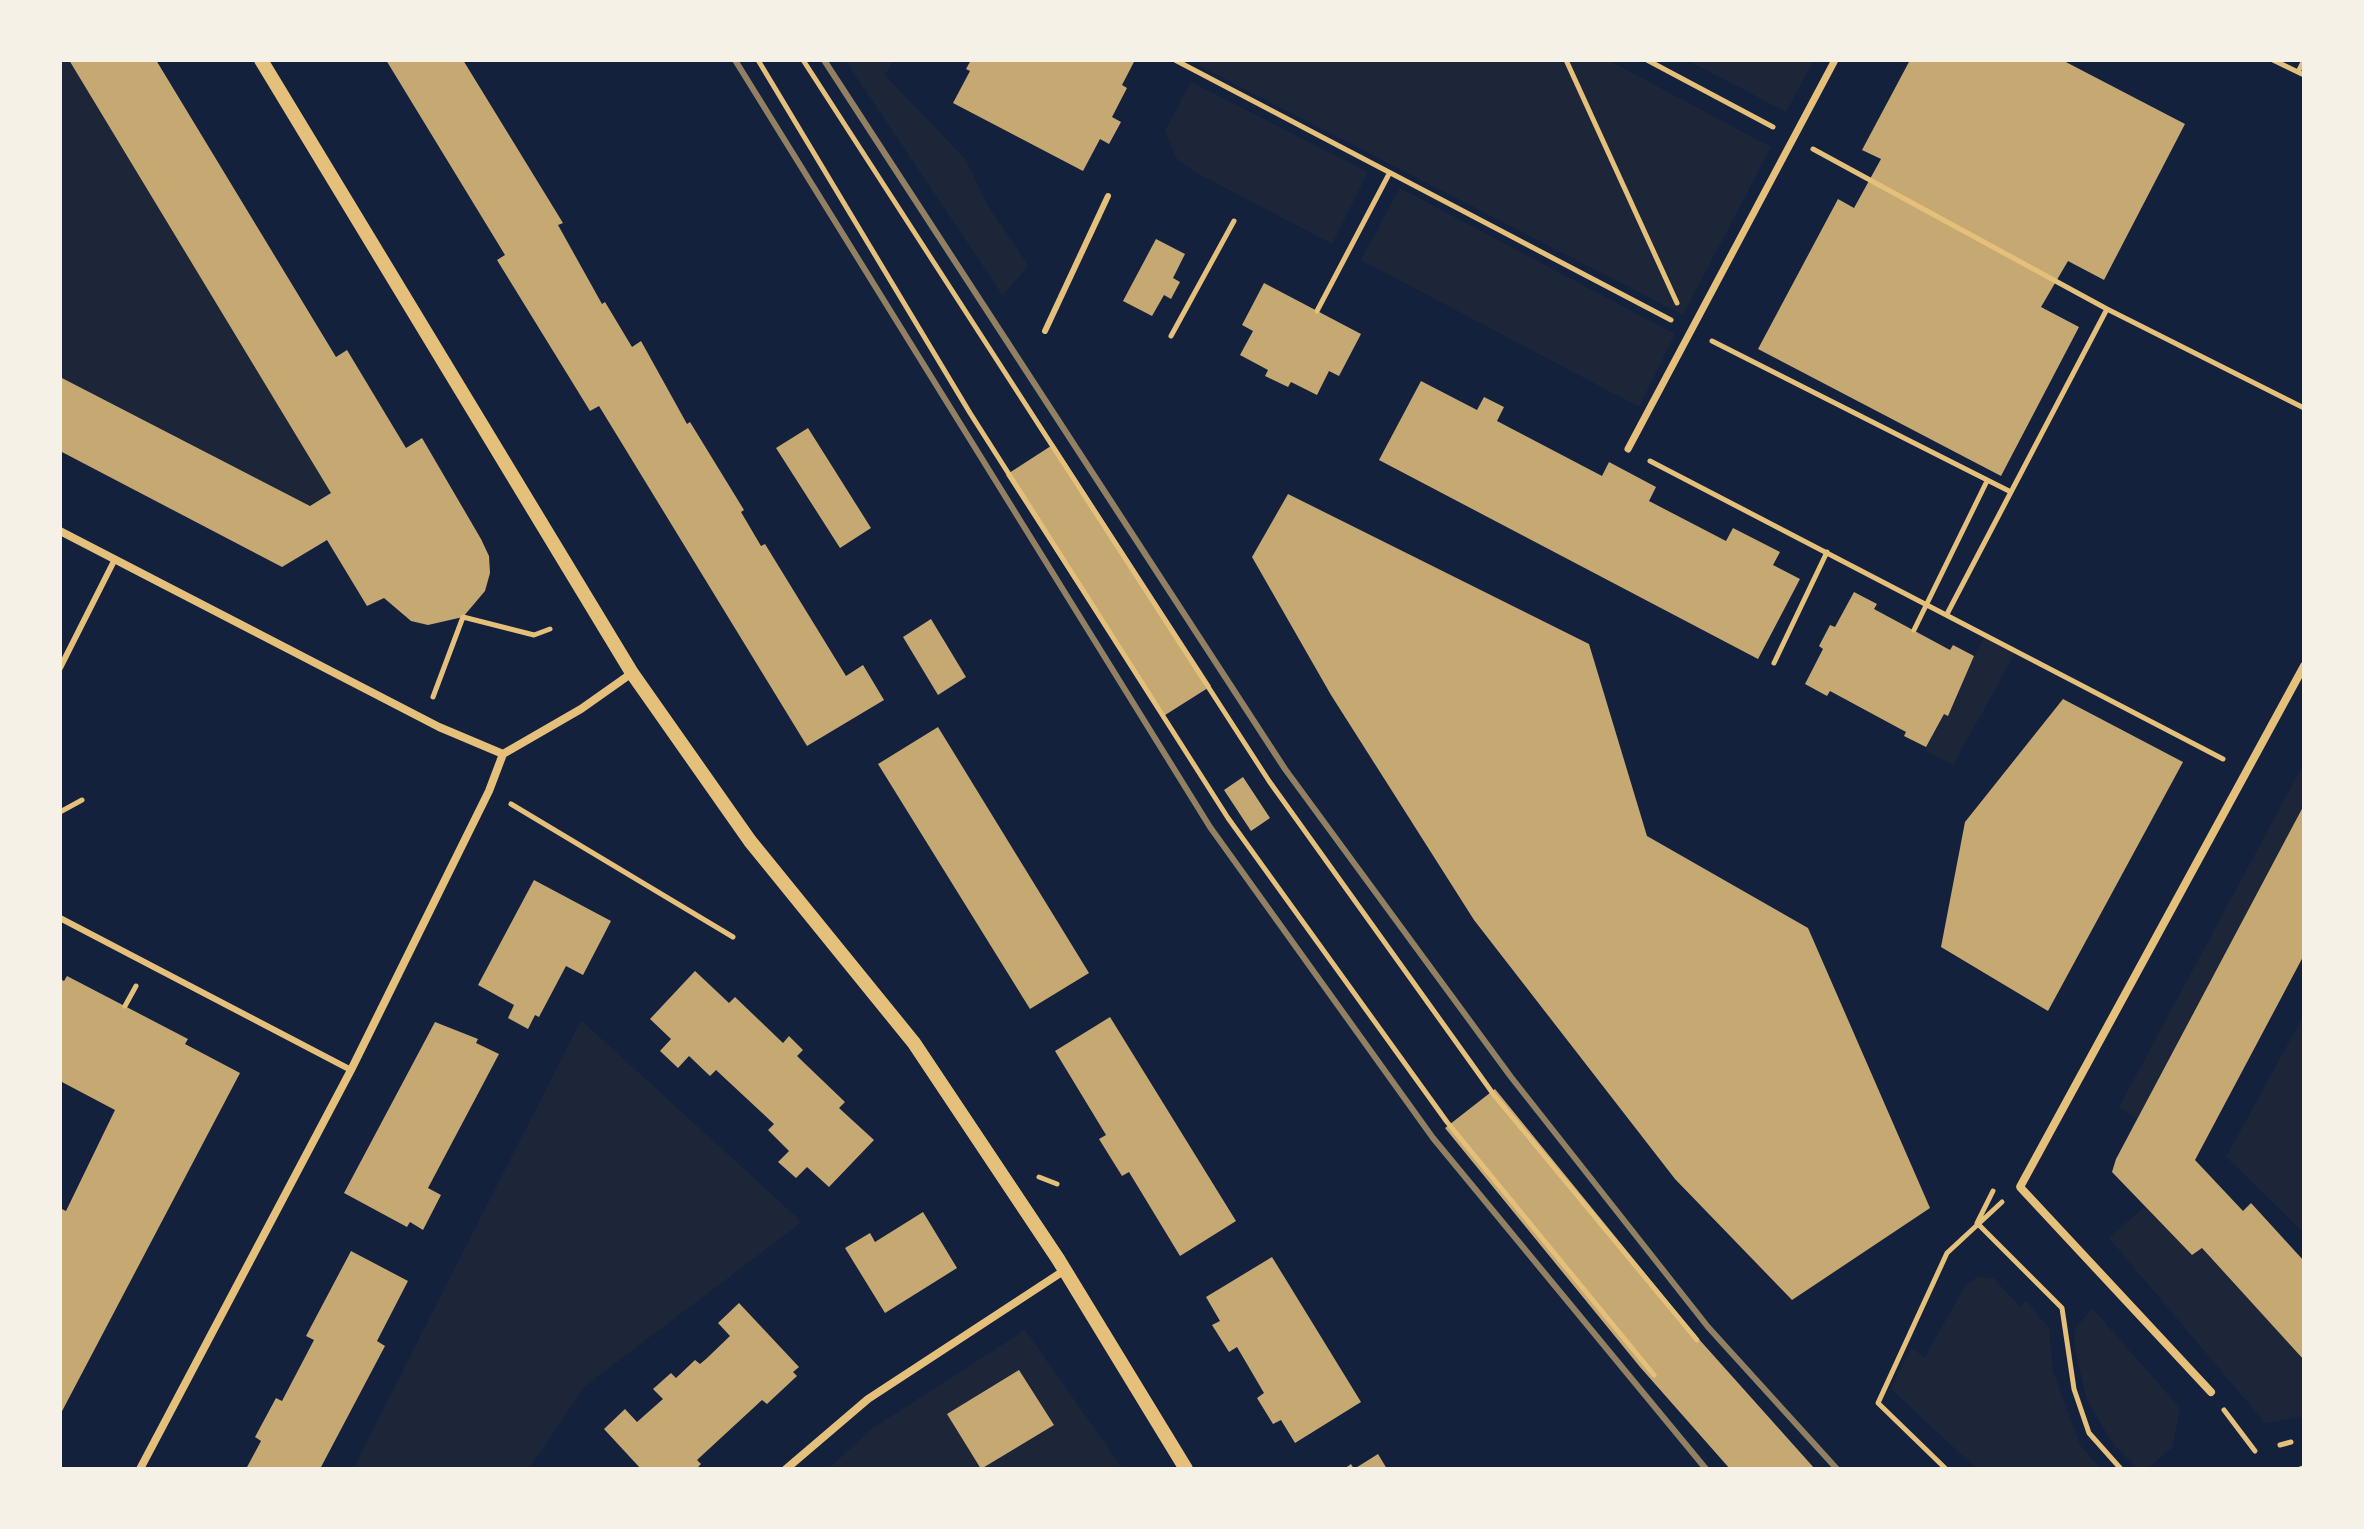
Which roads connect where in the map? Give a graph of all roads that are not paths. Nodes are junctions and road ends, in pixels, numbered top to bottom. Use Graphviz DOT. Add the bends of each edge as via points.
graph roads {
  1 [pos="261,60"];
  2 [pos="1835,60"];
  3 [pos="1108,196"];
  4 [pos="1045,331"];
  5 [pos="1628,449"];
  6 [pos="60,531"];
  7 [pos="115,559"];
  8 [pos="2304,666"];
  9 [pos="60,668"];
  10 [pos="632,673"];
  11 [pos="503,754"];
  12 [pos="60,918"];
  13 [pos="351,1070"];
  14 [pos="1065,1270"];
  15 [pos="2211,1392"];
  16 [pos="140,1469"];
  17 [pos="786,1469"];
  18 [pos="1186,1469"];
  1 -- 10 [label="street"];
  2 -- 5 [label="street"];
  3 -- 4 [label="lane"];
  6 -- 7 [label="street"];
  7 -- 9 [label="lane"];
  7 -- 11 [label="street" via="424,719"];
  8 -- 15 [label="street" via="2020,1187"];
  10 -- 11 [label="street"];
  10 -- 14 [label="street" via="750,841 914,1043"];
  11 -- 13 [label="street"];
  12 -- 13 [label="lane"];
  13 -- 16 [label="street"];
  14 -- 17 [label="street" via="868,1399"];
  14 -- 18 [label="street"];
}
